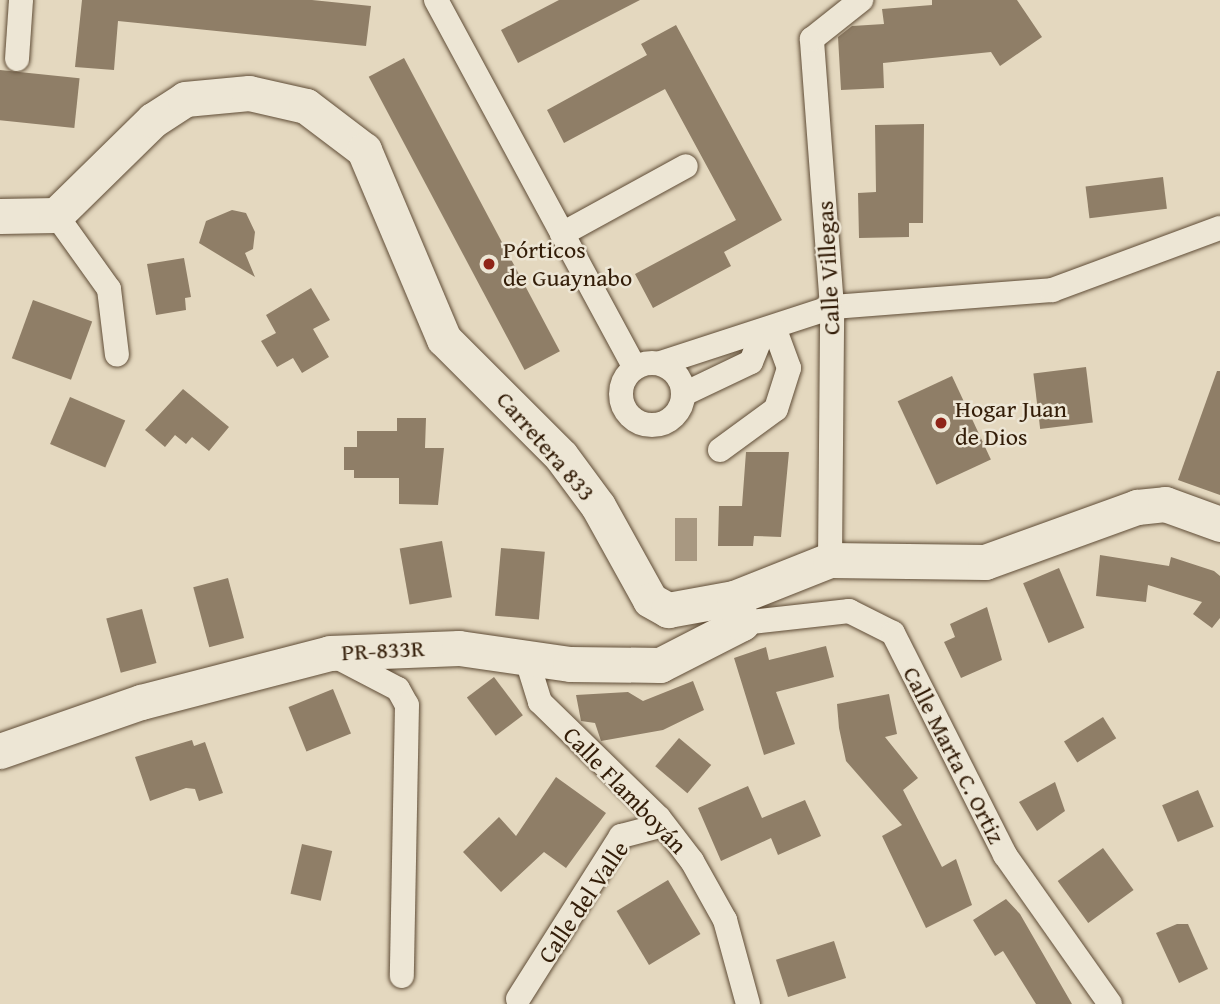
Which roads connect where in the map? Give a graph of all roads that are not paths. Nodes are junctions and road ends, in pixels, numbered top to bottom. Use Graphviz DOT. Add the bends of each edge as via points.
graph roads {
  1 [pos="21,0"];
  2 [pos="436,0"];
  3 [pos="861,0"];
  4 [pos="17,59"];
  5 [pos="686,166"];
  6 [pos="56,215"];
  7 [pos="0,216"];
  8 [pos="1220,229"];
  9 [pos="562,234"];
  10 [pos="832,307"];
  11 [pos="768,333"];
  12 [pos="117,355"];
  13 [pos="661,363"];
  14 [pos="635,368"];
  15 [pos="684,394"];
  16 [pos="720,450"];
  17 [pos="1220,524"];
  18 [pos="830,561"];
  19 [pos="738,610"];
  20 [pos="330,653"];
  21 [pos="526,657"];
  22 [pos="0,751"];
  23 [pos="663,825"];
  24 [pos="402,976"];
  25 [pos="518,999"];
  26 [pos="748,1004"];
  27 [pos="1110,1004"];
  1 -- 4 [label="street"];
  2 -- 9 [label="street"];
  3 -- 10 [label="street, Calle Villegas" via="812,39"];
  5 -- 9 [label="street"];
  6 -- 7 [label="street"];
  6 -- 12 [label="street" via="109,289"];
  6 -- 19 [label="street, Carretera 833" via="153,120 185,99 249,93 306,106 364,150 444,338 561,456 597,506 650,600 685,611"];
  8 -- 10 [label="street" via="1052,290"];
  9 -- 14 [label="street"];
  10 -- 11 [label="street"];
  10 -- 18 [label="street, Calle Villegas"];
  11 -- 13 [label="street" via="739,333"];
  11 -- 15 [label="street" via="751,362"];
  11 -- 16 [label="street" via="789,368 776,409"];
  13 -- 14 [label="street"];
  13 -- 15 [label="street" via="678,374"];
  14 -- 15 [label="street" via="621,398 638,422 669,421"];
  17 -- 18 [label="street, Carretera 833" via="1165,504 1137,508 985,562"];
  18 -- 19 [label="street, Carretera 833"];
  19 -- 21 [label="street, PR-833R / PR-833R" via="660,665"];
  19 -- 27 [label="street, Calle Marta C. Ortiz" via="849,611 892,633 1005,855"];
  20 -- 21 [label="street, PR-833R / PR-833R" via="459,648"];
  20 -- 22 [label="street, PR-833R / PR-833R" via="141,702"];
  20 -- 24 [label="street" via="398,688 407,705"];
  21 -- 23 [label="street, Calle Flamboyán" via="540,702"];
  23 -- 25 [label="street, Calle del Valle" via="621,836"];
  23 -- 26 [label="street, Calle Flamboyán" via="725,920"];
}
